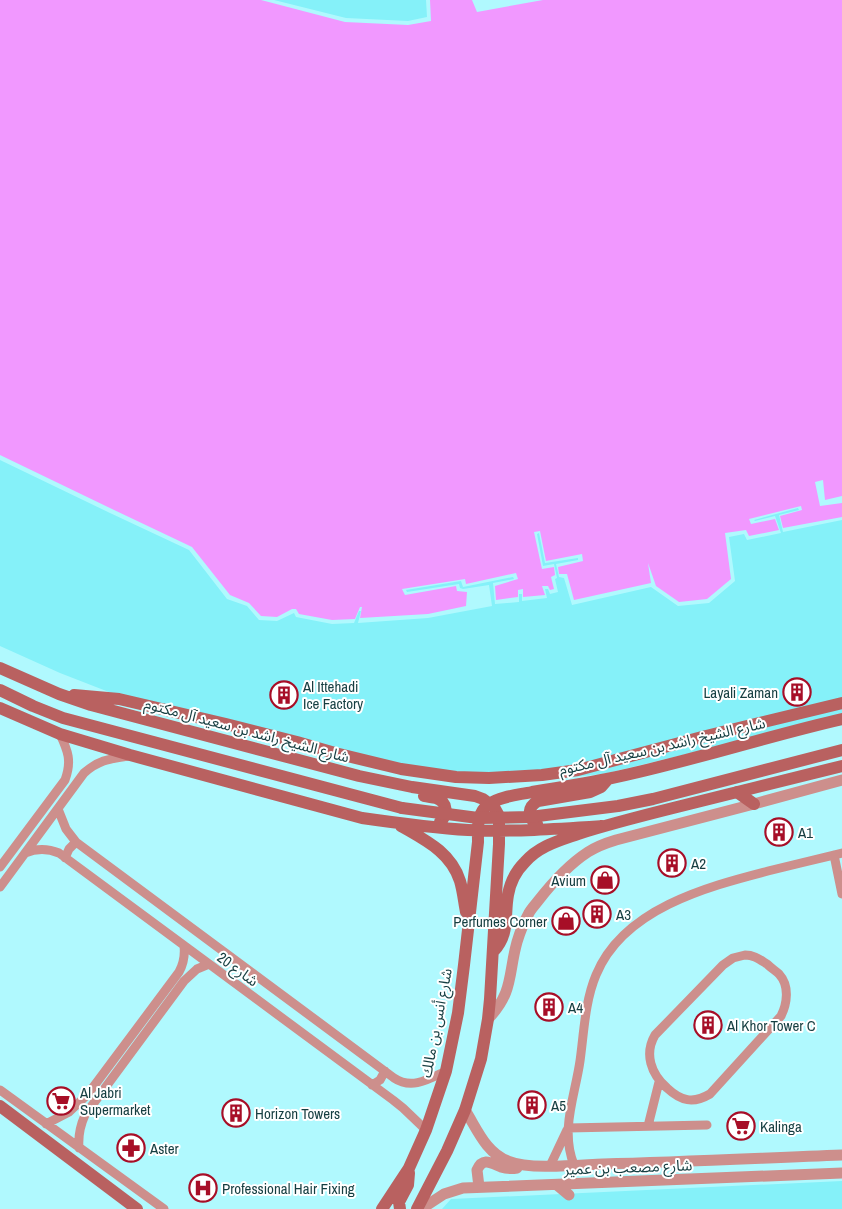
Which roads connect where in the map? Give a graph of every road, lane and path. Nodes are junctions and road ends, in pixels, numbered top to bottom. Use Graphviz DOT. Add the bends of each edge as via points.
graph roads {
  1 [pos="0,668"];
  2 [pos="0,690"];
  3 [pos="59,694"];
  4 [pos="842,703"];
  5 [pos="0,708"];
  6 [pos="842,719"];
  7 [pos="60,734"];
  8 [pos="842,750"];
  9 [pos="130,756"];
  10 [pos="842,766"];
  11 [pos="608,779"];
  12 [pos="842,780"];
  13 [pos="412,787"];
  14 [pos="738,792"];
  15 [pos="490,803"];
  16 [pos="754,804"];
  17 [pos="58,809"];
  18 [pos="362,818"];
  19 [pos="396,823"];
  20 [pos="602,826"];
  21 [pos="570,828"];
  22 [pos="478,830"];
  23 [pos="499,831"];
  24 [pos="76,842"];
  25 [pos="25,853"];
  26 [pos="838,854"];
  27 [pos="65,858"];
  28 [pos="0,867"];
  29 [pos="0,887"];
  30 [pos="842,894"];
  31 [pos="469,924"];
  32 [pos="184,946"];
  33 [pos="493,952"];
  34 [pos="209,964"];
  35 [pos="175,985"];
  36 [pos="488,1019"];
  37 [pos="385,1071"];
  38 [pos="446,1071"];
  39 [pos="659,1082"];
  40 [pos="372,1085"];
  41 [pos="0,1090"];
  42 [pos="0,1106"];
  43 [pos="74,1107"];
  44 [pos="465,1110"];
  45 [pos="85,1116"];
  46 [pos="46,1124"];
  47 [pos="707,1125"];
  48 [pos="648,1126"];
  49 [pos="568,1128"];
  50 [pos="426,1130"];
  51 [pos="79,1148"];
  52 [pos="842,1155"];
  53 [pos="526,1165"];
  54 [pos="574,1165"];
  55 [pos="550,1166"];
  56 [pos="409,1168"];
  57 [pos="842,1173"];
  58 [pos="557,1185"];
  59 [pos="479,1187"];
  60 [pos="569,1194"];
  61 [pos="137,1209"];
  62 [pos="164,1209"];
  63 [pos="382,1209"];
  64 [pos="400,1209"];
  65 [pos="417,1209"];
  66 [pos="421,1209"];
  1 -- 3 [label="main road, شارع الشيخ راشد بن سعيد آل مكتوم"];
  2 -- 8 [label="main road, bridge" via="63,718 402,808 478,818 530,817 618,806"];
  3 -- 4 [label="main road" via="119,699 401,769 489,778 578,770"];
  3 -- 13 [label="main road, شارع الشيخ راشد بن سعيد آل مكتوم" via="306,763"];
  5 -- 7 [label="main road"];
  6 -- 11 [label="main road, شارع الشيخ راشد بن سعيد آل مكتوم"];
  7 -- 9 [label="main road"];
  7 -- 28 [label="street" via="69,758 65,780"];
  9 -- 17 [label="street" via="92,766"];
  9 -- 18 [label="main road"];
  10 -- 14 [label="main road"];
  11 -- 15 [label="main road, شارع الشيخ راشد بن سعيد آل مكتوم" via="509,796"];
  11 -- 21 [label="main road" via="590,792 538,801 531,806 530,814 537,824"];
  12 -- 16 [label="street"];
  13 -- 15 [label="main road, شارع الشيخ راشد بن سعيد آل مكتوم" via="475,796"];
  13 -- 18 [label="main road" via="421,795 442,802 446,810 441,821 433,824 392,817"];
  14 -- 16 [label="main road"];
  14 -- 20 [label="main road"];
  15 -- 22 [label="main road" via="480,814"];
  15 -- 23 [label="main road" via="499,816"];
  16 -- 36 [label="street" via="611,841 580,858 548,888 530,912 517,943 508,987 500,1005"];
  17 -- 24 [label="street, شارع 20" via="66,829"];
  17 -- 25 [label="street"];
  18 -- 19 [label="main road"];
  19 -- 22 [label="main road"];
  19 -- 31 [label="main road" via="432,843 452,863 462,887"];
  20 -- 21 [label="main road"];
  20 -- 33 [label="main road" via="541,848 522,864 508,895 503,936"];
  21 -- 23 [label="main road"];
  22 -- 23 [label="main road"];
  22 -- 31 [label="main road, شارع أنس بن مالك"];
  23 -- 33 [label="main road"];
  24 -- 27 [label="street"];
  24 -- 37 [label="street, شارع 20"];
  25 -- 27 [label="street, شارع 20" via="46,849"];
  25 -- 29 [label="street"];
  26 -- 30 [label="street"];
  26 -- 49 [label="street" via="696,892 662,907 613,946 596,974 591,990"];
  27 -- 32 [label="street, شارع 20"];
  31 -- 38 [label="main road, شارع أنس بن مالك" via="458,1013"];
  32 -- 34 [label="street, شارع 20"];
  32 -- 35 [label="street" via="185,956"];
  33 -- 36 [label="main road"];
  34 -- 35 [label="street"];
  34 -- 40 [label="street, شارع 20"];
  35 -- 43 [label="street"];
  35 -- 45 [label="street"];
  36 -- 44 [label="main road"];
  37 -- 38 [label="street, شارع 20" via="400,1082 411,1084"];
  37 -- 40 [label="street"];
  38 -- 50 [label="main road, شارع أنس بن مالك"];
  39 -- 39 [label="street" via="675,1096 687,1100 710,1094 781,1016 786,994 779,974 751,955 739,956 723,965 652,1041 650,1062"];
  39 -- 48 [label="street"];
  40 -- 50 [label="street, شارع 20"];
  41 -- 46 [label="street"];
  42 -- 61 [label="main road"];
  43 -- 45 [label="street"];
  43 -- 46 [label="street"];
  44 -- 53 [label="street, شارع مصعب بن عمير" via="494,1153 509,1162"];
  44 -- 65 [label="main road"];
  45 -- 51 [label="street" via="79,1134"];
  46 -- 51 [label="street"];
  47 -- 48 [label="street"];
  48 -- 49 [label="street"];
  49 -- 54 [label="street"];
  49 -- 55 [label="street"];
  50 -- 56 [label="main road, شارع أنس بن مالك"];
  51 -- 62 [label="street"];
  52 -- 54 [label="street, شارع مصعب بن عمير"];
  53 -- 55 [label="street, شارع مصعب بن عمير"];
  53 -- 59 [label="street" via="512,1169 489,1162 482,1164 477,1170"];
  54 -- 55 [label="street, شارع مصعب بن عمير"];
  56 -- 63 [label="main road, شارع أنس بن مالك"];
  56 -- 64 [label="main road" via="408,1185 399,1202"];
  57 -- 58 [label="street, شارع مصعب بن عمير"];
  58 -- 59 [label="street, شارع مصعب بن عمير"];
  58 -- 60 [label="street"];
  59 -- 66 [label="street, شارع مصعب بن عمير" via="444,1194"];
}
